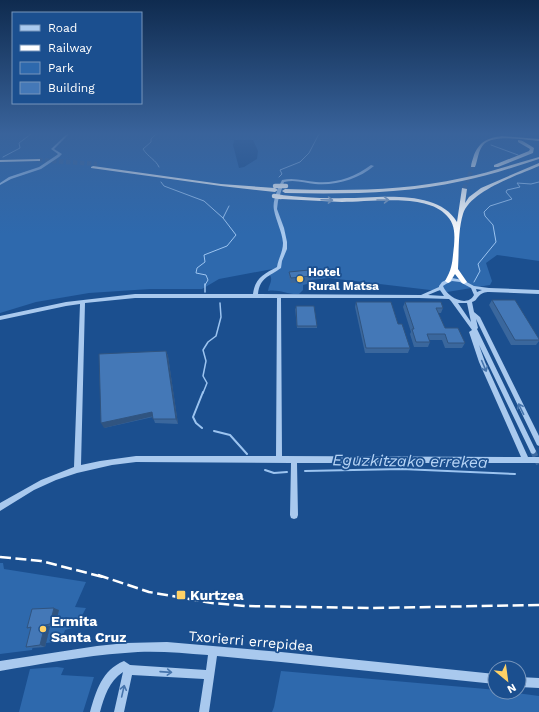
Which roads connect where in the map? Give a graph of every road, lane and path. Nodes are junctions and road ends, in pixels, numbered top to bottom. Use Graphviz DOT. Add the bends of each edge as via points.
graph roads {
  1 [pos="41,167"];
  2 [pos="106,167"];
  3 [pos="113,167"];
  4 [pos="371,167"];
  5 [pos="494,167"];
  6 [pos="508,167"];
  7 [pos="532,167"];
  8 [pos="0,184"];
  9 [pos="286,188"];
  10 [pos="464,189"];
  11 [pos="276,192"];
  12 [pos="460,213"];
  13 [pos="458,231"];
  14 [pos="455,269"];
  15 [pos="448,281"];
  16 [pos="464,282"];
  17 [pos="473,287"];
  18 [pos="441,288"];
  19 [pos="489,290"];
  20 [pos="539,292"];
  21 [pos="476,295"];
  22 [pos="255,296"];
  23 [pos="279,296"];
  24 [pos="419,296"];
  25 [pos="451,299"];
  26 [pos="469,301"];
  27 [pos="83,302"];
  28 [pos="471,312"];
  29 [pos="466,317"];
  30 [pos="0,318"];
  31 [pos="475,331"];
  32 [pos="539,443"];
  33 [pos="533,451"];
  34 [pos="279,460"];
  35 [pos="294,460"];
  36 [pos="526,460"];
  37 [pos="539,460"];
  38 [pos="77,469"];
  39 [pos="0,508"];
  40 [pos="294,515"];
  41 [pos="213,651"];
  42 [pos="2,665"];
  43 [pos="128,670"];
  44 [pos="209,675"];
  45 [pos="487,678"];
  46 [pos="527,682"];
  47 [pos="539,683"];
  48 [pos="95,712"];
  49 [pos="119,712"];
  50 [pos="204,712"];
  1 -- 8 [label="street"];
  2 -- 11 [label="highway" via="229,190"];
  3 -- 11 [label="highway" via="231,182"];
  4 -- 22 [label="street" via="365,172 339,181 283,181 274,209 282,228 285,250 279,268 256,284"];
  5 -- 9 [label="highway" via="442,178 390,184"];
  6 -- 9 [label="highway" via="429,185 365,191"];
  7 -- 12 [label="highway" via="482,189 471,198"];
  9 -- 11 [label="highway"];
  10 -- 12 [label="highway"];
  11 -- 13 [label="highway, one-way" via="338,200 422,202 444,210 452,217"];
  12 -- 13 [label="highway"];
  13 -- 14 [label="highway"];
  14 -- 15 [label="highway"];
  14 -- 16 [label="highway"];
  15 -- 16 [label="street"];
  15 -- 18 [label="street" via="443,283"];
  16 -- 17 [label="street"];
  17 -- 19 [label="street"];
  17 -- 21 [label="street"];
  18 -- 24 [label="street"];
  18 -- 25 [label="street"];
  19 -- 20 [label="street"];
  19 -- 21 [label="street"];
  21 -- 26 [label="street"];
  22 -- 23 [label="street"];
  22 -- 27 [label="street" via="142,296"];
  23 -- 24 [label="street"];
  23 -- 34 [label="street"];
  24 -- 25 [label="street"];
  25 -- 26 [label="street"];
  25 -- 29 [label="street"];
  26 -- 28 [label="street"];
  27 -- 30 [label="street"];
  27 -- 38 [label="street"];
  28 -- 31 [label="street"];
  32 -- 28 [label="street, one-way" via="477,317"];
  29 -- 31 [label="street"];
  29 -- 36 [label="street, one-way" via="482,362"];
  31 -- 33 [label="street"];
  34 -- 35 [label="street"];
  34 -- 38 [label="street" via="136,459"];
  35 -- 36 [label="street"];
  35 -- 40 [label="street"];
  36 -- 37 [label="street"];
  38 -- 39 [label="street" via="42,483"];
  41 -- 42 [label="street, Txorierri errepidea" via="167,647 126,648"];
  41 -- 44 [label="street"];
  41 -- 45 [label="street, Txorierri errepidea"];
  43 -- 44 [label="street, one-way"];
  43 -- 48 [label="street" via="124,666 117,669 107,681"];
  49 -- 43 [label="street, one-way"];
  44 -- 50 [label="street"];
  46 -- 47 [label="street"];
}
